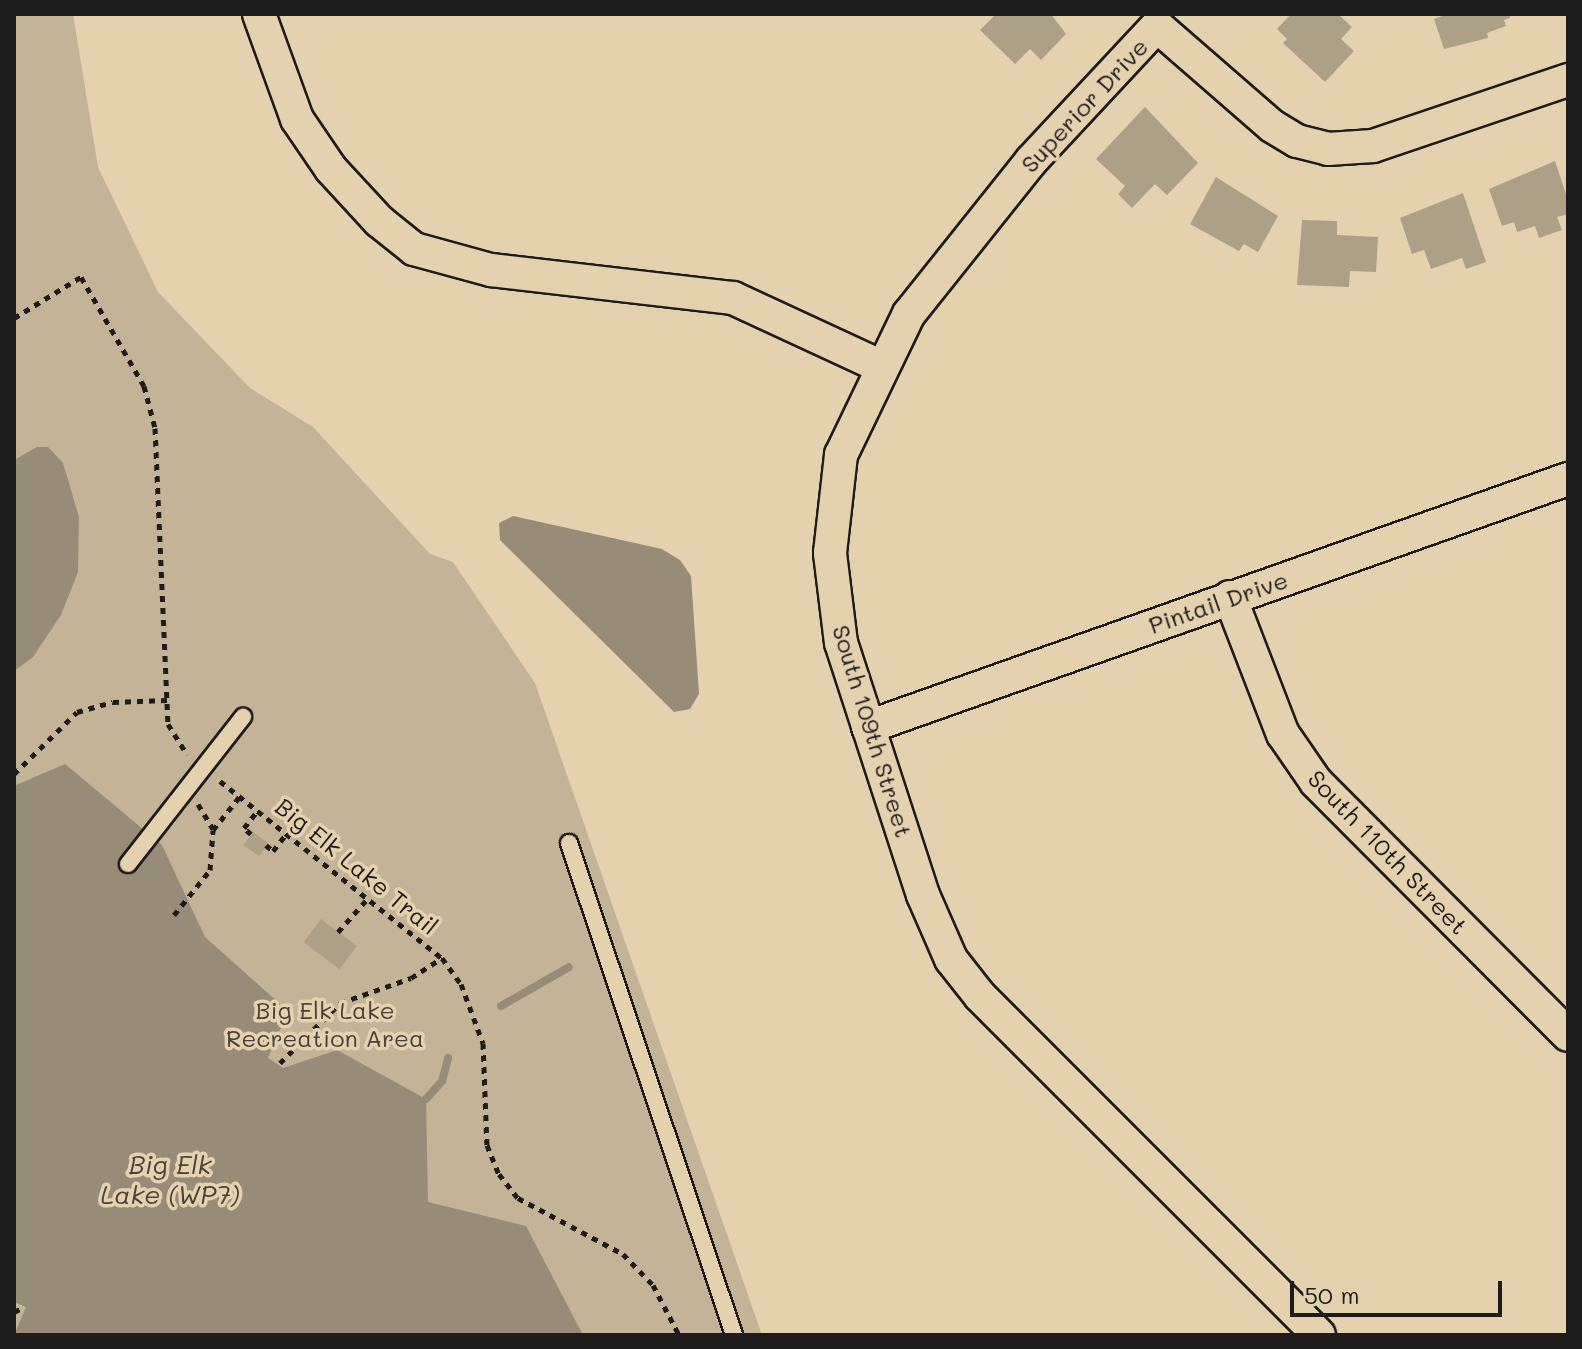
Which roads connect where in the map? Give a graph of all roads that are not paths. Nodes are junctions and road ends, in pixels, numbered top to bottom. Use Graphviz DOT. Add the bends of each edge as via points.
graph roads {
  1 [pos="259,14"];
  2 [pos="1151,20"];
  3 [pos="1568,80"];
  4 [pos="880,366"];
  5 [pos="1568,479"];
  6 [pos="1230,597"];
  7 [pos="243,717"];
  8 [pos="868,727"];
  9 [pos="569,843"];
  10 [pos="128,864"];
  11 [pos="1568,1035"];
  12 [pos="734,1335"];
  13 [pos="1319,1335"];
  1 -- 4 [label="street" via="297,119 331,169 379,221 414,249 491,270 733,298"];
  2 -- 3 [label="street, Superior Drive" via="1272,126 1297,141 1328,149 1373,146"];
  2 -- 4 [label="street, Superior Drive" via="909,314"];
  4 -- 8 [label="street, South 109th Street" via="841,455 830,553 841,643"];
  5 -- 6 [label="street, Pintail Drive"];
  6 -- 8 [label="street, Pintail Drive"];
  6 -- 11 [label="street, South 110th Street" via="1283,734 1316,782"];
  7 -- 10 [label="lane"];
  8 -- 13 [label="street, South 109th Street" via="923,895 951,959 980,996"];
  9 -- 12 [label="lane"];
}
